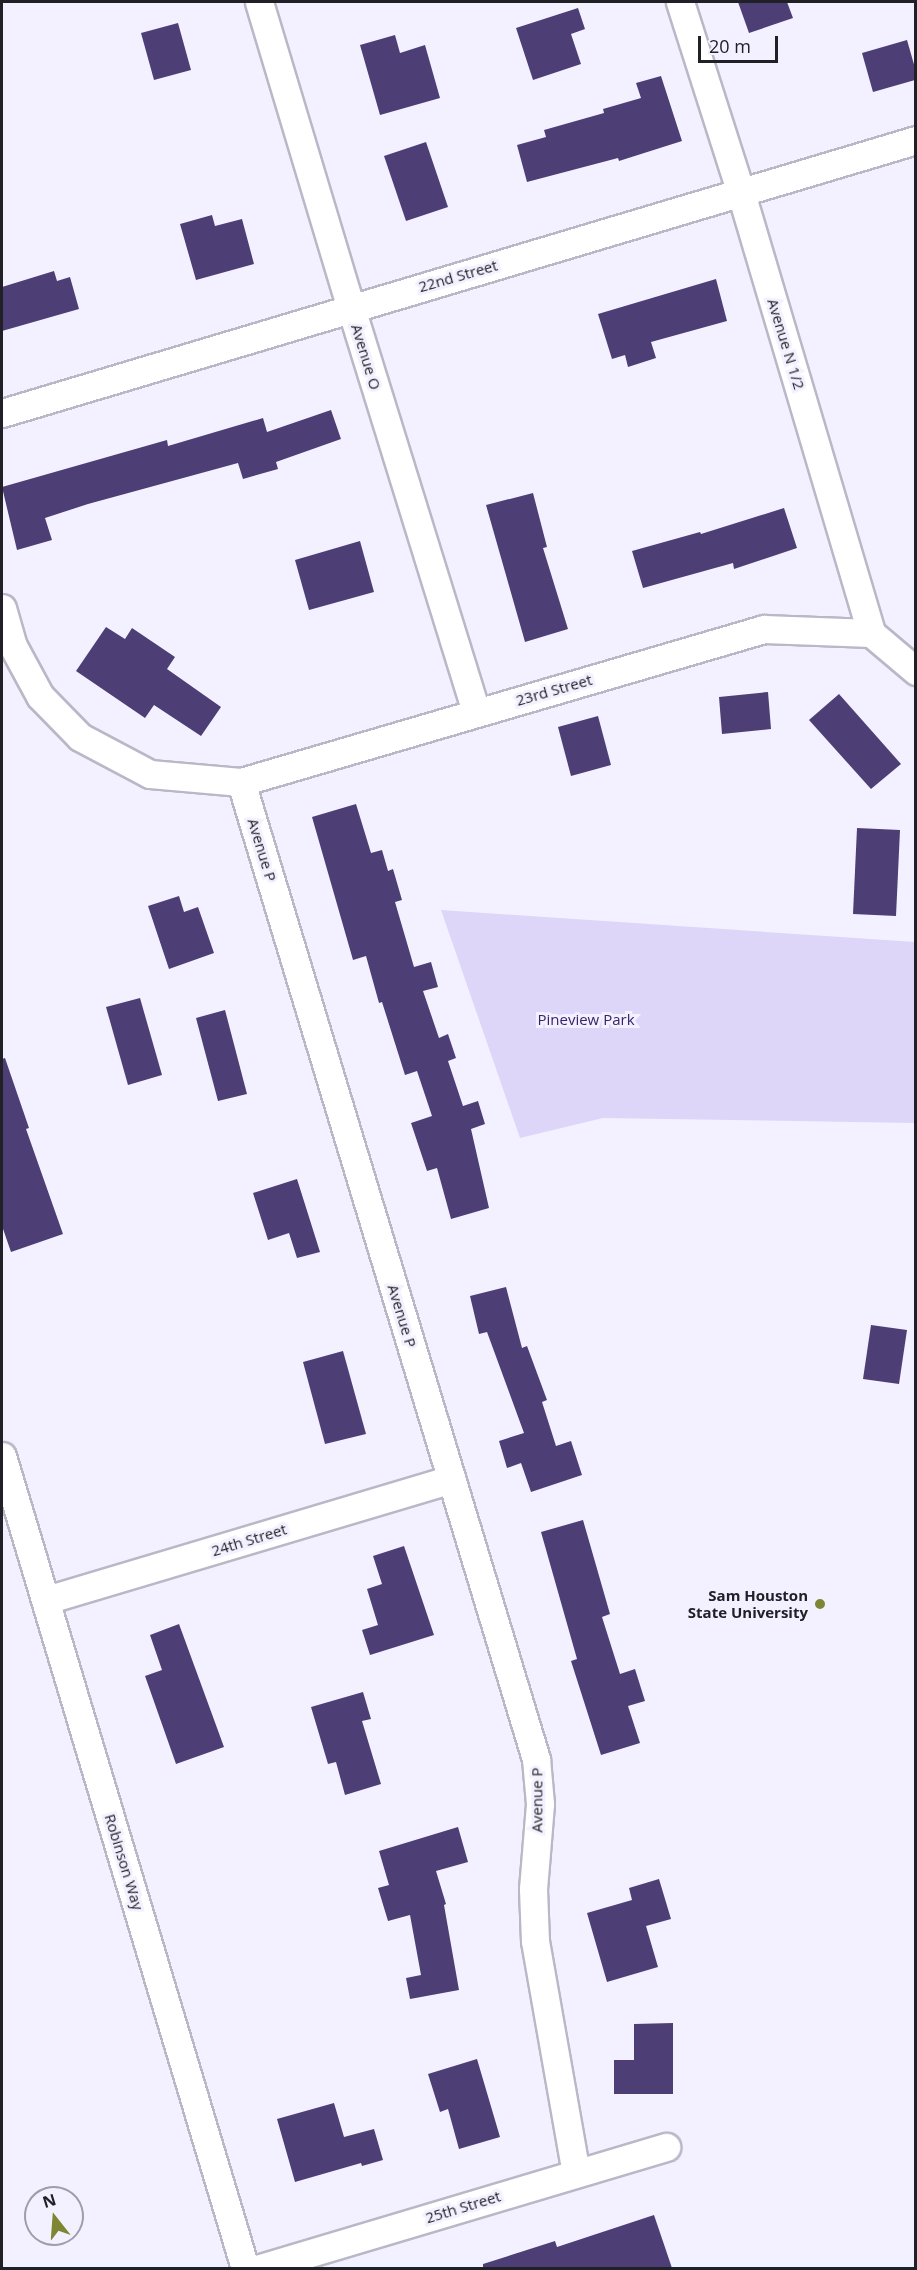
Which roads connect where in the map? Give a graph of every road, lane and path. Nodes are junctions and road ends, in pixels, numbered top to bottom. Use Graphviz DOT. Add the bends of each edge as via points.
graph roads {
  1 [pos="259,2"];
  2 [pos="680,2"];
  3 [pos="915,140"];
  4 [pos="741,193"];
  5 [pos="351,308"];
  6 [pos="2,413"];
  7 [pos="2,608"];
  8 [pos="871,633"];
  9 [pos="915,671"];
  10 [pos="476,712"];
  11 [pos="241,782"];
  12 [pos="2,1456"];
  13 [pos="452,1479"];
  14 [pos="46,1600"];
  15 [pos="666,2146"];
  16 [pos="576,2173"];
  17 [pos="245,2268"];
  18 [pos="260,2268"];
  1 -- 5 [label="street, Avenue O"];
  2 -- 4 [label="street, Avenue N 1/2"];
  3 -- 4 [label="street, 22nd Street"];
  4 -- 5 [label="street, 22nd Street"];
  4 -- 8 [label="street, Avenue N 1/2"];
  5 -- 6 [label="street, 22nd Street"];
  5 -- 10 [label="street, Avenue O"];
  7 -- 11 [label="street" via="13,646 40,696 80,737 150,774"];
  8 -- 9 [label="street"];
  8 -- 10 [label="street, 23rd Street" via="764,629"];
  10 -- 11 [label="street, 23rd Street"];
  11 -- 13 [label="street, Avenue P"];
  12 -- 14 [label="street, Robinson Way"];
  13 -- 14 [label="street, 24th Street"];
  13 -- 16 [label="street, Avenue P" via="536,1759 540,1804 533,1889 535,1941"];
  14 -- 17 [label="street, Robinson Way"];
  15 -- 16 [label="street, 25th Street"];
  16 -- 18 [label="street, 25th Street"];
}
